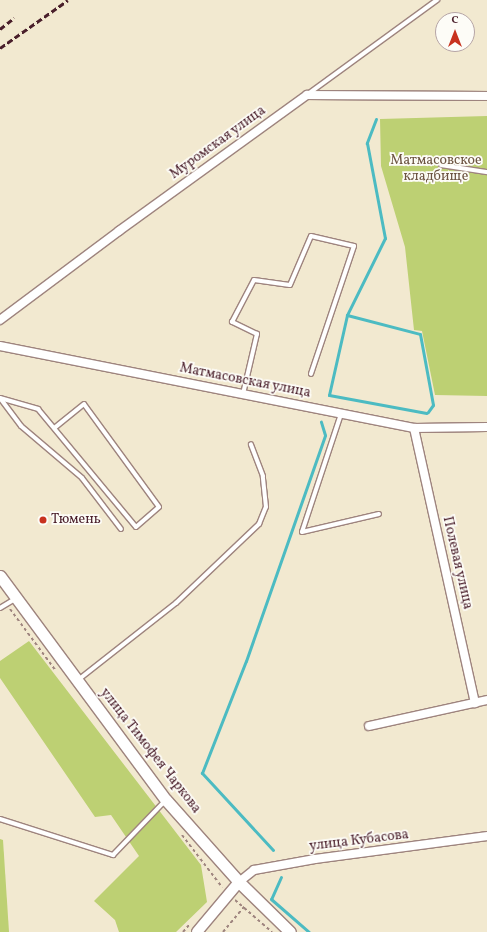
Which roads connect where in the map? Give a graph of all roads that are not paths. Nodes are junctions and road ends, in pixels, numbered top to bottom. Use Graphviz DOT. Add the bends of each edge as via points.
graph roads {
  1 [pos="437,0"];
  2 [pos="307,95"];
  3 [pos="487,96"];
  4 [pos="441,165"];
  5 [pos="487,172"];
  6 [pos="0,320"];
  7 [pos="0,346"];
  8 [pos="312,374"];
  9 [pos="243,394"];
  10 [pos="0,398"];
  11 [pos="341,414"];
  12 [pos="487,427"];
  13 [pos="54,428"];
  14 [pos="414,428"];
  15 [pos="251,444"];
  16 [pos="379,514"];
  17 [pos="121,530"];
  18 [pos="0,576"];
  19 [pos="16,598"];
  20 [pos="0,608"];
  21 [pos="77,681"];
  22 [pos="487,700"];
  23 [pos="475,703"];
  24 [pos="369,726"];
  25 [pos="166,800"];
  26 [pos="0,819"];
  27 [pos="487,836"];
  28 [pos="239,882"];
  29 [pos="197,932"];
  30 [pos="290,932"];
  1 -- 2 [label="lane"];
  2 -- 3 [label="street"];
  2 -- 6 [label="street, Муромская улица"];
  4 -- 5 [label="lane"];
  7 -- 9 [label="street, Матмасовская улица"];
  8 -- 9 [label="lane" via="354,246 311,236 290,285 254,280 232,322 257,334"];
  9 -- 11 [label="street, Матмасовская улица"];
  10 -- 13 [label="lane" via="38,409"];
  10 -- 17 [label="lane" via="21,426 82,478"];
  11 -- 14 [label="street, Матмасовская улица"];
  11 -- 16 [label="lane" via="302,532"];
  12 -- 14 [label="street, Матмасовская улица"];
  13 -- 13 [label="lane" via="136,527 159,507 84,404"];
  14 -- 23 [label="street, Полевая улица"];
  15 -- 21 [label="lane" via="264,476 266,507 259,524 176,603"];
  18 -- 19 [label="main road, улица Тимофея Чаркова"];
  19 -- 20 [label="lane"];
  19 -- 21 [label="main road, улица Тимофея Чаркова"];
  21 -- 25 [label="main road, улица Тимофея Чаркова"];
  22 -- 23 [label="street"];
  23 -- 24 [label="street"];
  25 -- 26 [label="lane" via="113,855"];
  25 -- 28 [label="main road, улица Тимофея Чаркова"];
  27 -- 28 [label="street, улица Кубасова" via="315,859 254,870"];
  28 -- 29 [label="street"];
  28 -- 30 [label="main road, улица Тимофея Чаркова"];
}
